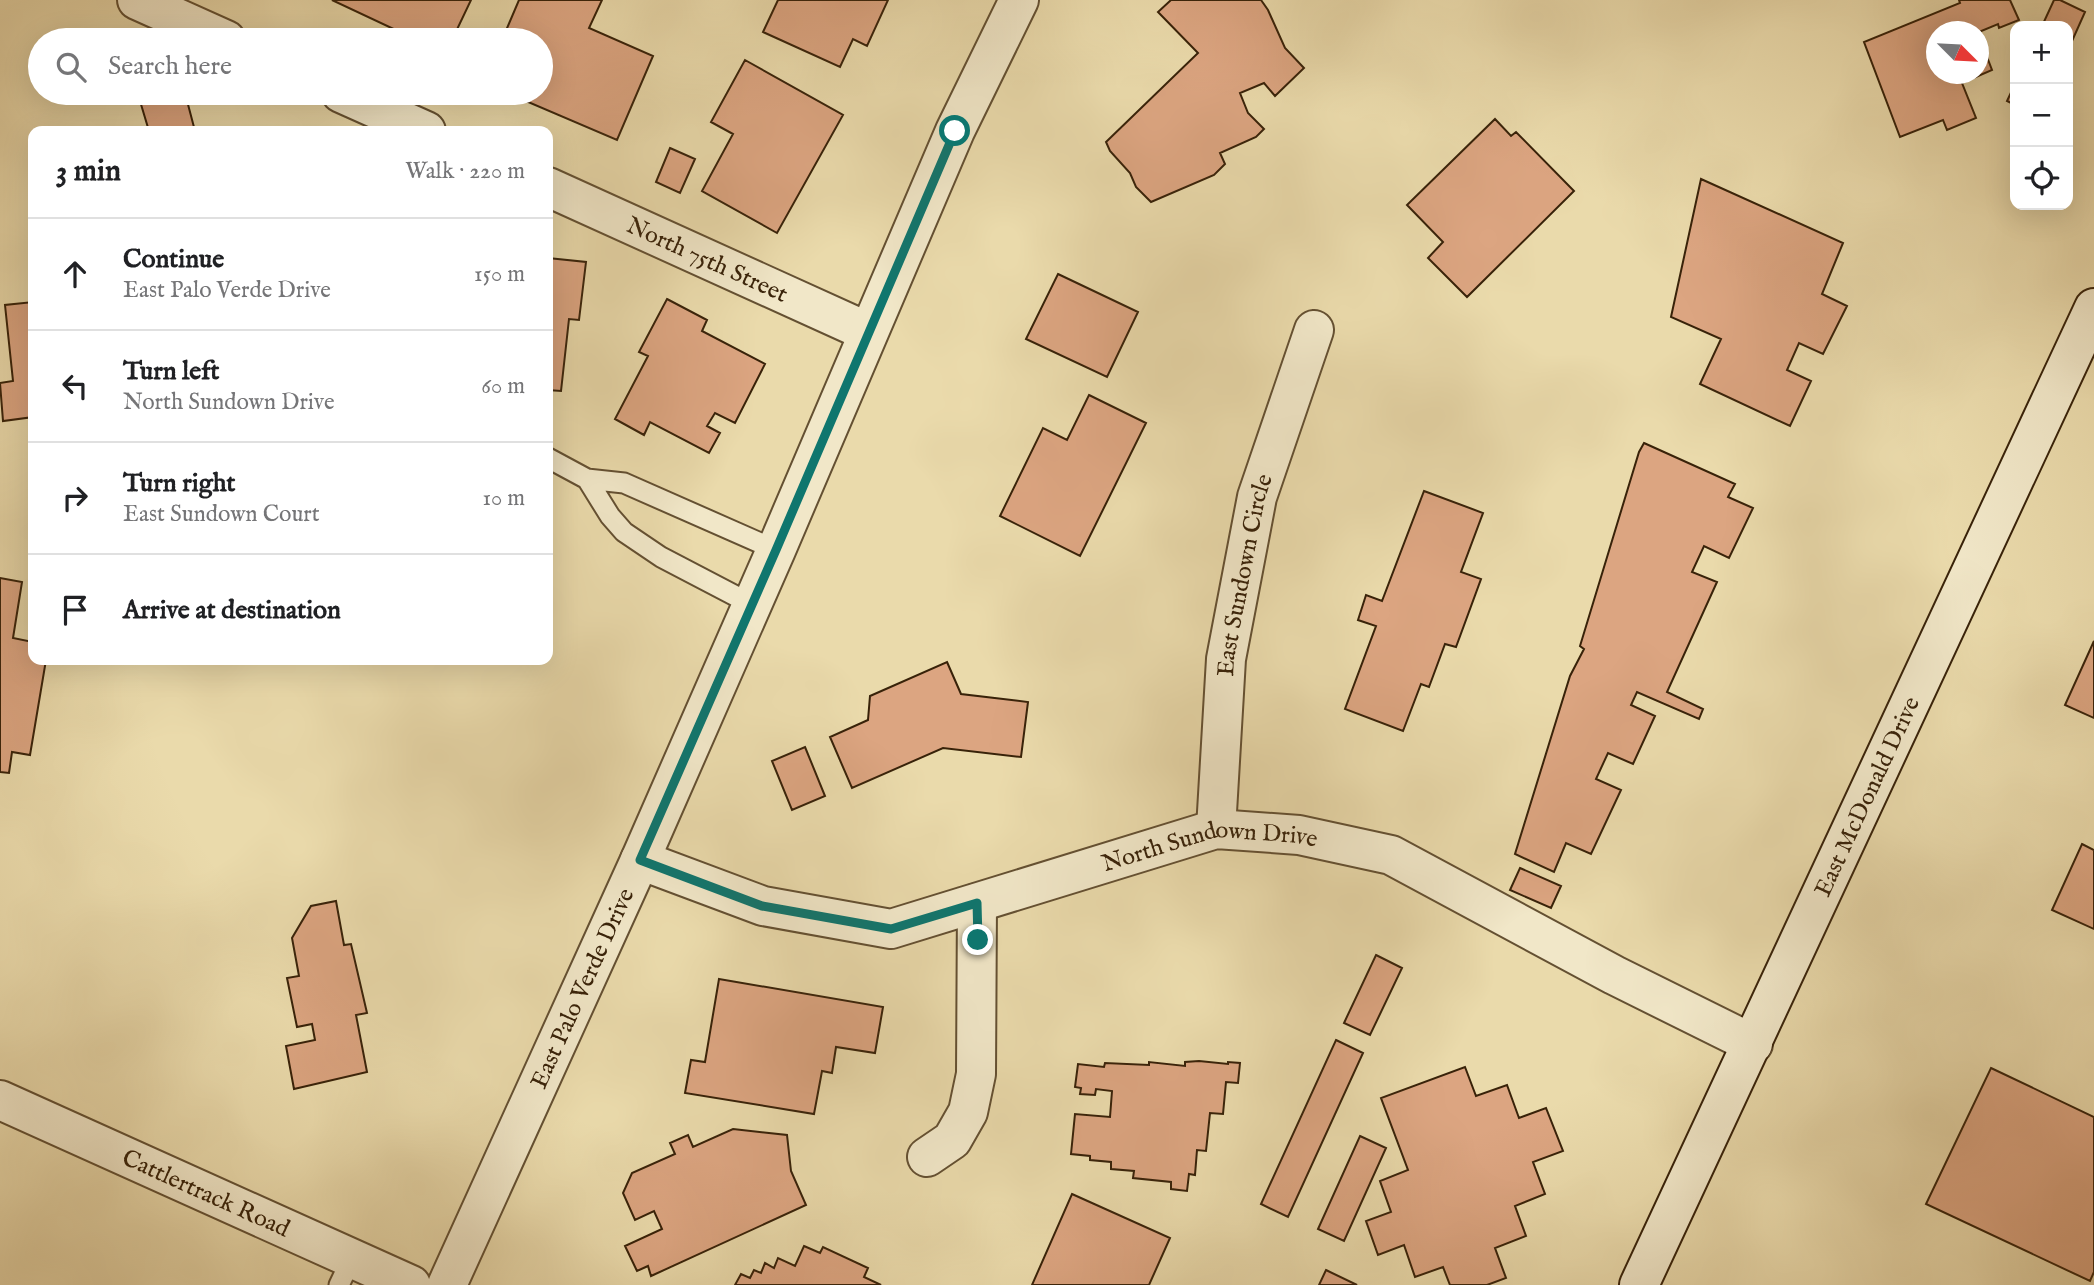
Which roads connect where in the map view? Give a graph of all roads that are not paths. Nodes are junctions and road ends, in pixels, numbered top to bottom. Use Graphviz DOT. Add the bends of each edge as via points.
graph roads {
  1 [pos="137,0"];
  2 [pos="1019,0"];
  3 [pos="199,28"];
  4 [pos="368,105"];
  5 [pos="415,126"];
  6 [pos="553,189"];
  7 [pos="2094,309"];
  8 [pos="1314,330"];
  9 [pos="868,332"];
  10 [pos="553,461"];
  11 [pos="587,479"];
  12 [pos="776,550"];
  13 [pos="751,604"];
  14 [pos="1216,829"];
  15 [pos="640,860"];
  16 [pos="977,903"];
  17 [pos="1753,1044"];
  18 [pos="0,1100"];
  19 [pos="927,1157"];
  20 [pos="345,1271"];
  21 [pos="411,1285"];
  22 [pos="447,1285"];
  23 [pos="1639,1285"];
  1 -- 3 [label="street"];
  2 -- 9 [label="street, East Palo Verde Drive" via="955,131"];
  4 -- 5 [label="street"];
  6 -- 9 [label="street, North 75th Street"];
  7 -- 17 [label="street, East McDonald Drive"];
  8 -- 14 [label="street, East Sundown Circle" via="1257,497 1226,659"];
  9 -- 12 [label="street, East Palo Verde Drive"];
  10 -- 11 [label="lane"];
  11 -- 12 [label="lane" via="624,483"];
  11 -- 13 [label="lane" via="624,532 661,557"];
  12 -- 13 [label="street, East Palo Verde Drive"];
  13 -- 15 [label="street, East Palo Verde Drive"];
  14 -- 16 [label="street, North Sundown Drive"];
  14 -- 17 [label="street, North Sundown Drive" via="1299,835 1391,855"];
  15 -- 16 [label="street, North Sundown Drive" via="762,906 891,929"];
  15 -- 22 [label="street, East Palo Verde Drive"];
  16 -- 19 [label="street" via="975,1074 968,1112 952,1140"];
  17 -- 23 [label="street, East McDonald Drive"];
  18 -- 20 [label="street, Cattlertrack Road"];
  20 -- 21 [label="street, Cattlertrack Road"];
}
